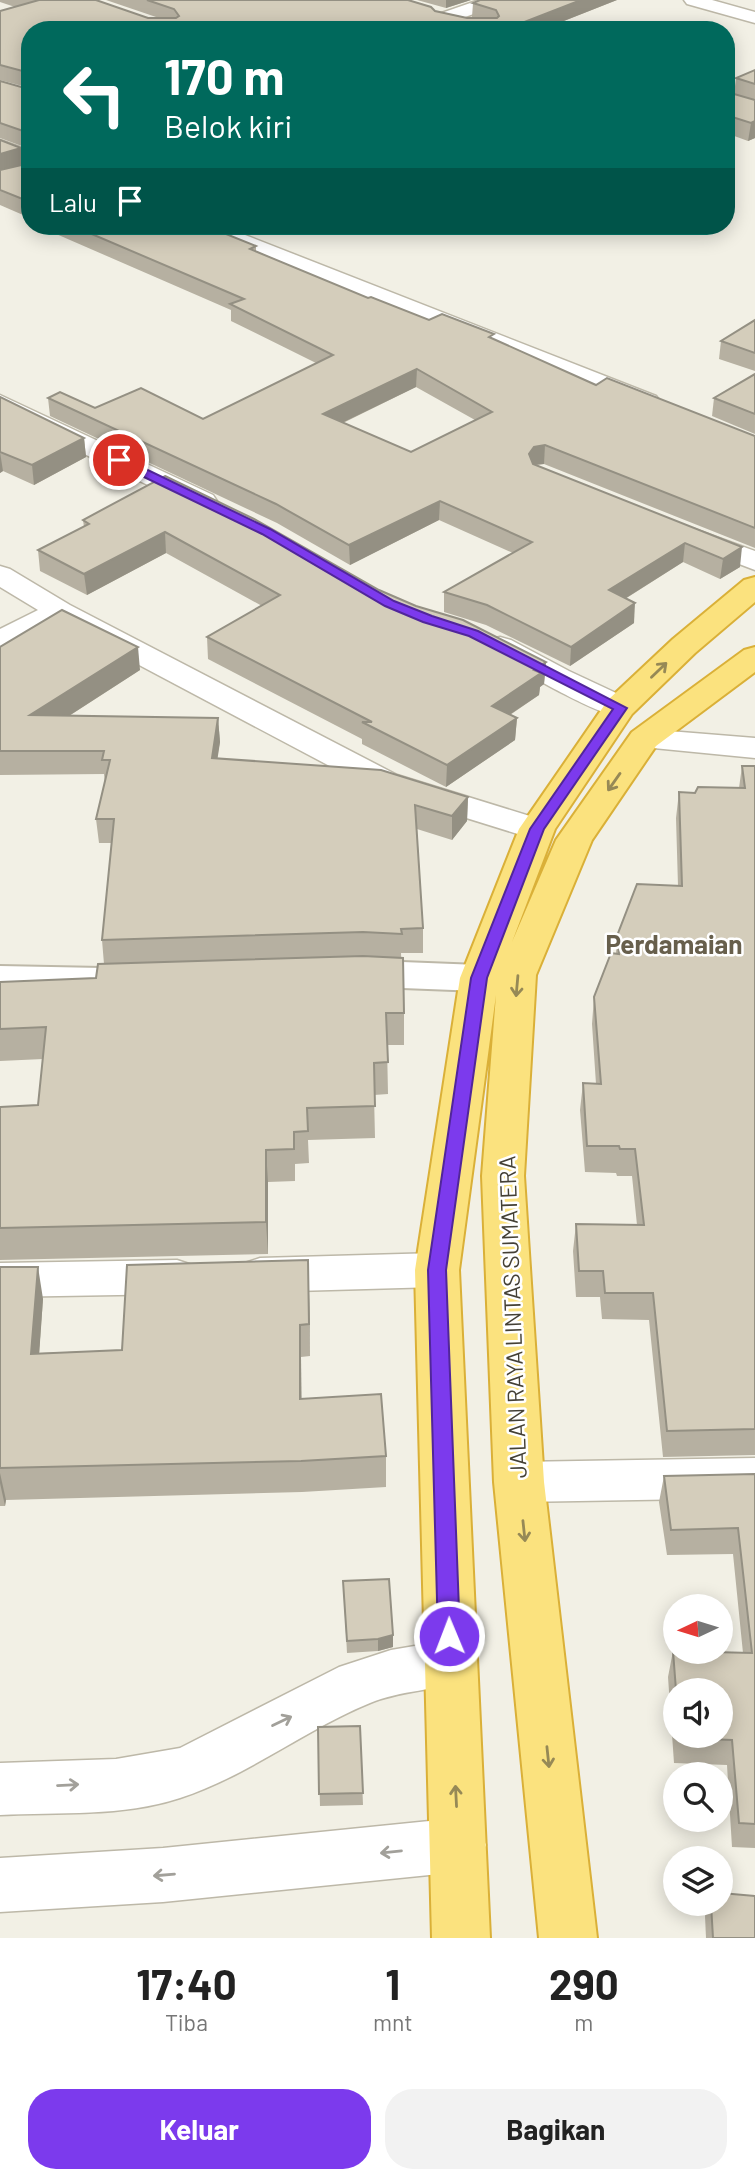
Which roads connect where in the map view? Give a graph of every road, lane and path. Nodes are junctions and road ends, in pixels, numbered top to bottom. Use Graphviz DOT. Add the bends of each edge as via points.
graph roads {
  1 [pos="496,0"];
  2 [pos="693,0"];
  3 [pos="413,7"];
  4 [pos="445,17"];
  5 [pos="755,18"];
  6 [pos="434,21"];
  7 [pos="458,21"];
  8 [pos="0,146"];
  9 [pos="21,163"];
  10 [pos="226,235"];
  11 [pos="0,403"];
  12 [pos="666,409"];
  13 [pos="229,514"];
  14 [pos="670,527"];
  15 [pos="755,561"];
  16 [pos="0,575"];
  17 [pos="755,586"];
  18 [pos="60,611"];
  19 [pos="474,634"];
  20 [pos="0,641"];
  21 [pos="755,657"];
  22 [pos="632,723"];
  23 [pos="755,748"];
  24 [pos="537,829"];
  25 [pos="323,974"];
  26 [pos="479,978"];
  27 [pos="0,979"];
  28 [pos="135,981"];
  29 [pos="437,1270"];
  30 [pos="0,1280"];
  31 [pos="755,1478"];
  32 [pos="519,1482"];
  33 [pos="450,1663"];
  34 [pos="0,1789"];
  35 [pos="458,1845"];
  36 [pos="0,1885"];
  37 [pos="461,1938"];
  38 [pos="568,1938"];
  1 -- 4 [label="street"];
  2 -- 5 [label="street"];
  3 -- 4 [label="street"];
  4 -- 6 [label="street"];
  4 -- 7 [label="street"];
  8 -- 9 [label="street"];
  10 -- 12 [label="street"];
  11 -- 13 [label="street"];
  14 -- 15 [label="street"];
  16 -- 18 [label="street"];
  22 -- 17 [label="highway, JALAN RAYA LINTAS SUMATERA, one-way" via="684,646"];
  18 -- 20 [label="street"];
  18 -- 24 [label="street" via="384,782"];
  19 -- 22 [label="street"];
  21 -- 22 [label="highway, JALAN RAYA LINTAS SUMATERA"];
  22 -- 23 [label="street"];
  22 -- 24 [label="highway, JALAN RAYA LINTAS SUMATERA"];
  22 -- 32 [label="highway, JALAN RAYA LINTAS SUMATERA, one-way" via="574,840 517,975 503,1176"];
  24 -- 26 [label="highway, JALAN RAYA LINTAS SUMATERA"];
  25 -- 26 [label="street"];
  26 -- 29 [label="highway, JALAN RAYA LINTAS SUMATERA"];
  27 -- 28 [label="street"];
  29 -- 30 [label="street"];
  29 -- 33 [label="highway, JALAN RAYA LINTAS SUMATERA"];
  31 -- 32 [label="street"];
  32 -- 38 [label="highway, JALAN RAYA LINTAS SUMATERA, one-way"];
  34 -- 33 [label="street, one-way" via="134,1782 178,1773 233,1751 270,1727 356,1685 390,1672"];
  35 -- 33 [label="highway, JALAN RAYA LINTAS SUMATERA, one-way"];
  35 -- 36 [label="street, one-way" via="163,1875"];
  35 -- 37 [label="highway, JALAN RAYA LINTAS SUMATERA"];
}
